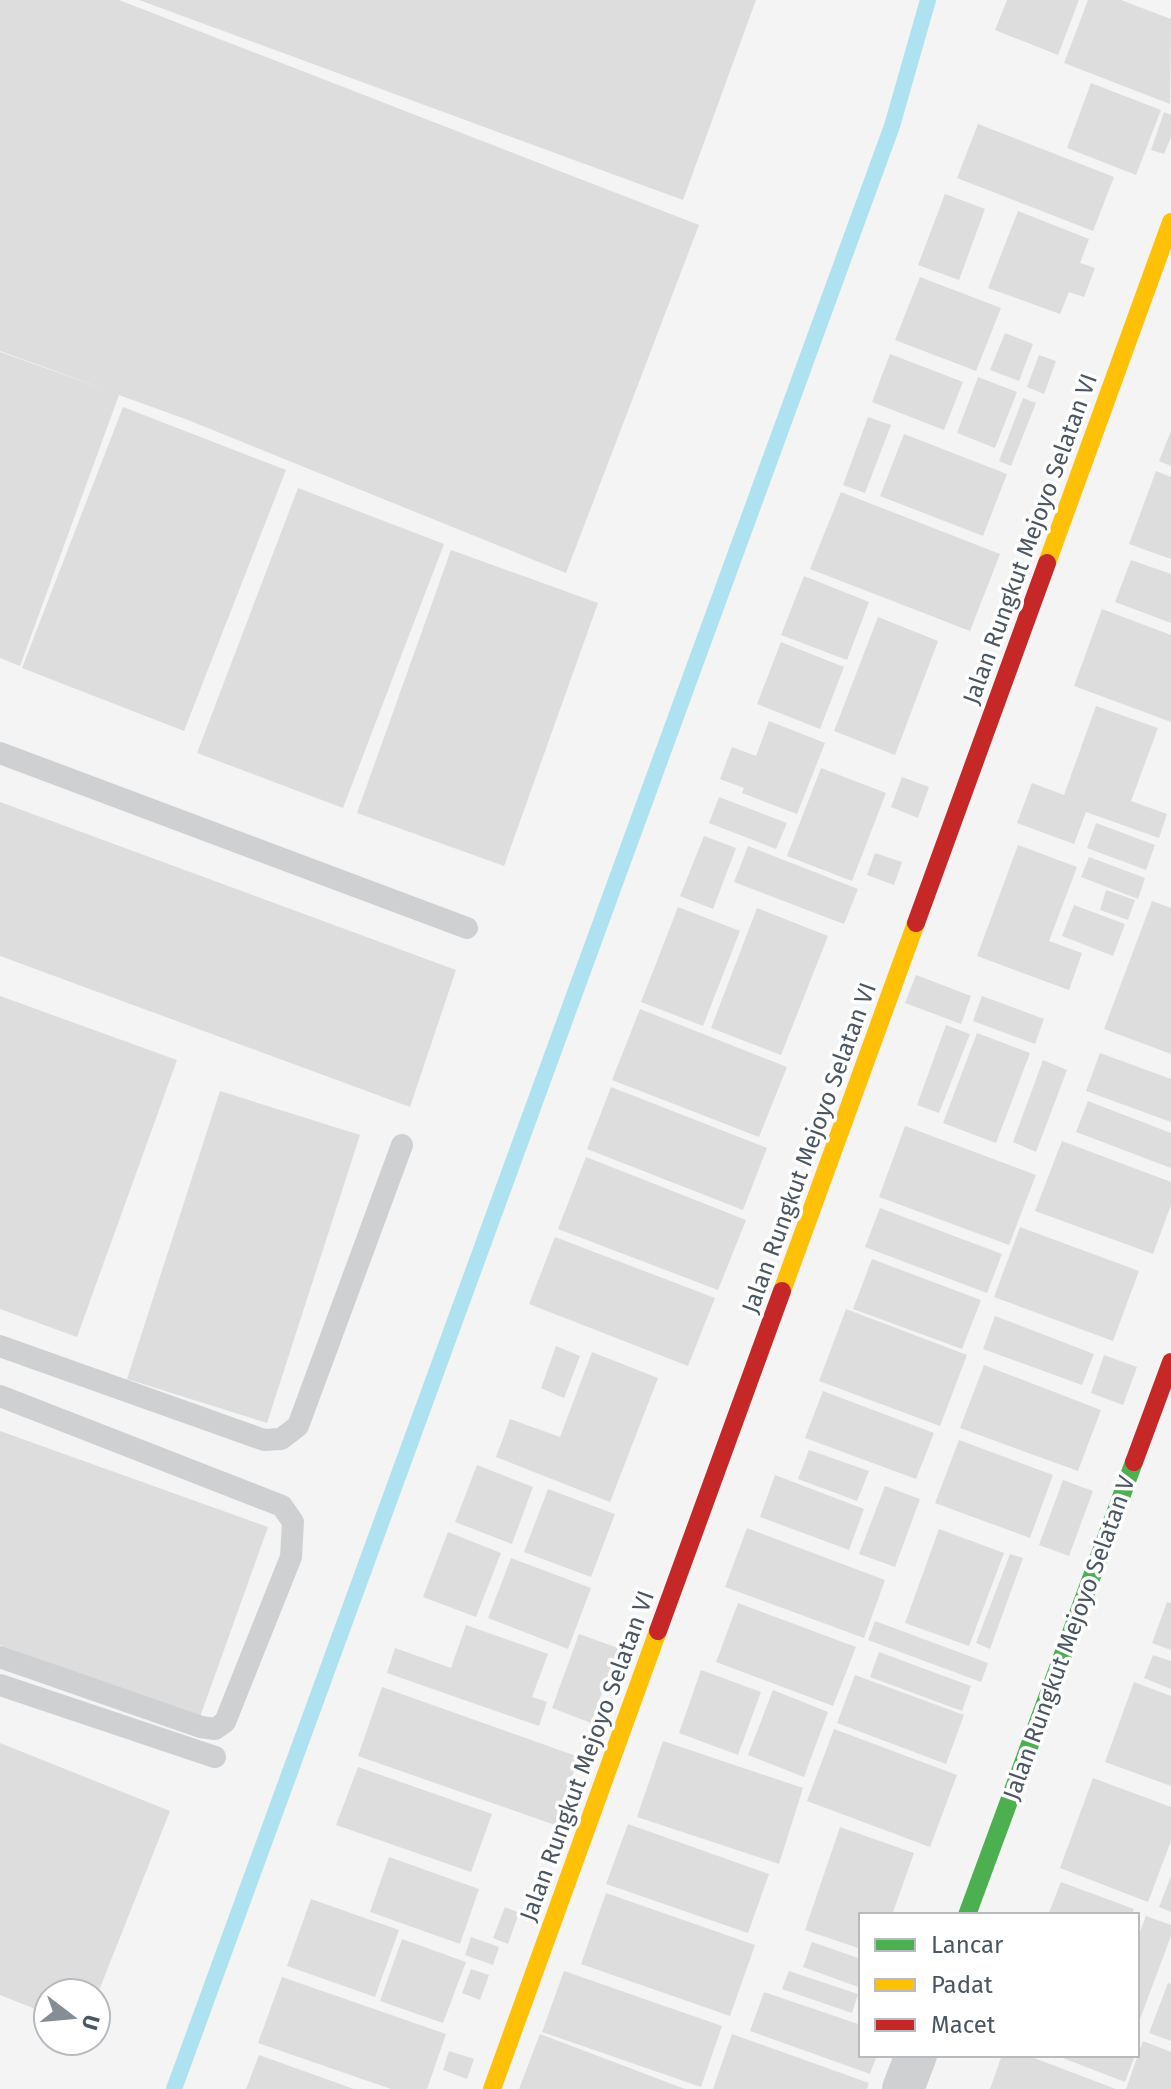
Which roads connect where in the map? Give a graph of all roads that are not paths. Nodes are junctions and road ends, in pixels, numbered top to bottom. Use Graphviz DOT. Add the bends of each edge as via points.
graph roads {
  1 [pos="1171,222"];
  2 [pos="0,753"];
  3 [pos="467,928"];
  4 [pos="402,1145"];
  5 [pos="0,1346"];
  6 [pos="1171,1362"];
  7 [pos="0,1396"];
  8 [pos="0,1657"];
  9 [pos="0,1685"];
  10 [pos="215,1757"];
  11 [pos="968,1913"];
  12 [pos="915,2057"];
  13 [pos="492,2089"];
  14 [pos="903,2089"];
  1 -- 13 [label="street, Jalan Rungkut Mejoyo Selatan VI"];
  2 -- 3 [label="lane"];
  4 -- 5 [label="lane" via="298,1426 281,1439 264,1440"];
  6 -- 11 [label="street, Jalan Rungkut Mejoyo Selatan V"];
  7 -- 8 [label="lane" via="282,1506 293,1522 291,1557 225,1722 215,1729"];
  9 -- 10 [label="lane"];
  12 -- 14 [label="street"];
}
